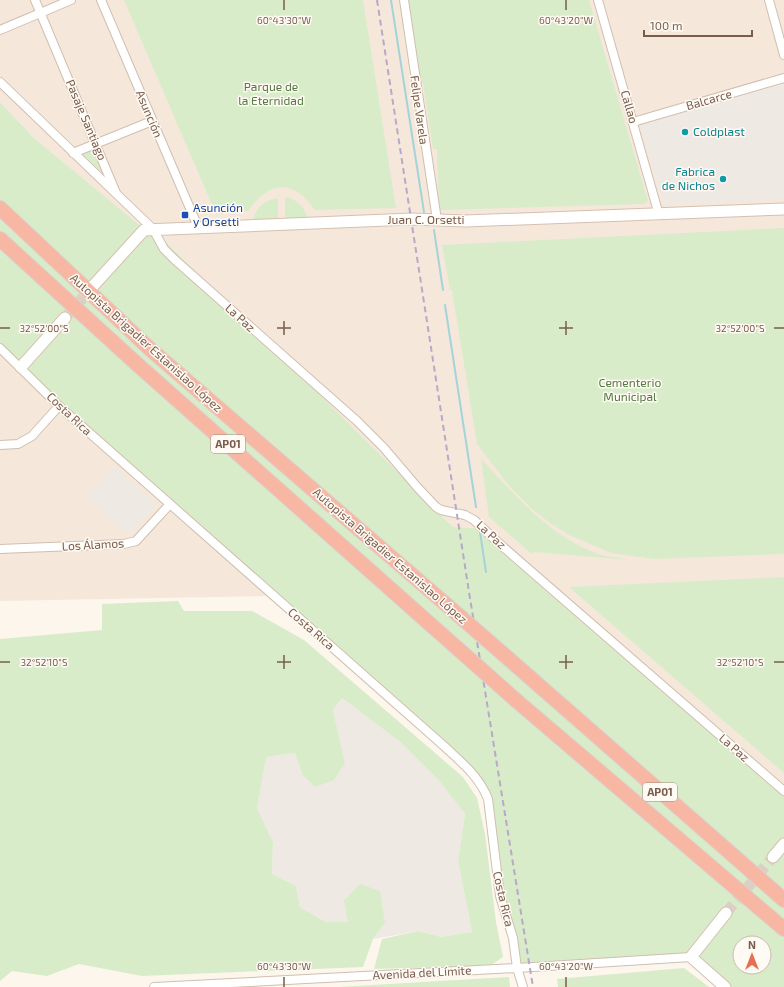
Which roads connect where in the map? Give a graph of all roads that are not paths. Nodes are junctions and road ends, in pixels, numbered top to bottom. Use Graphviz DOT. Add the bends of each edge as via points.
graph roads {
  1 [pos="35,0"];
  2 [pos="71,0"];
  3 [pos="101,0"];
  4 [pos="404,0"];
  5 [pos="598,0"];
  6 [pos="769,0"];
  7 [pos="40,13"];
  8 [pos="0,30"];
  9 [pos="784,55"];
  10 [pos="0,77"];
  11 [pos="784,78"];
  12 [pos="2,84"];
  13 [pos="152,121"];
  14 [pos="634,122"];
  15 [pos="96,144"];
  16 [pos="72,153"];
  17 [pos="118,195"];
  18 [pos="0,208"];
  19 [pos="784,209"];
  20 [pos="659,215"];
  21 [pos="437,220"];
  22 [pos="198,227"];
  23 [pos="153,229"];
  24 [pos="0,239"];
  25 [pos="93,286"];
  26 [pos="65,318"];
  27 [pos="0,348"];
  28 [pos="21,367"];
  29 [pos="59,406"];
  30 [pos="0,445"];
  31 [pos="170,504"];
  32 [pos="0,549"];
  33 [pos="784,791"];
  34 [pos="784,844"];
  35 [pos="773,857"];
  36 [pos="784,900"];
  37 [pos="726,914"];
  38 [pos="784,929"];
  39 [pos="690,956"];
  40 [pos="517,968"];
  41 [pos="154,987"];
  42 [pos="523,987"];
  43 [pos="725,987"];
  1 -- 7 [label="street, Pasaje Santiago"];
  2 -- 7 [label="street"];
  3 -- 13 [label="street, Asunción"];
  4 -- 21 [label="street, Felipe Varela"];
  5 -- 14 [label="street, Callao"];
  6 -- 9 [label="street"];
  7 -- 8 [label="street"];
  7 -- 15 [label="street, Pasaje Santiago"];
  10 -- 12 [label="street"];
  11 -- 14 [label="street, Balcarce"];
  12 -- 16 [label="street"];
  13 -- 15 [label="street"];
  13 -- 22 [label="street, Asunción"];
  14 -- 20 [label="street, Callao"];
  15 -- 16 [label="street"];
  15 -- 17 [label="street, Pasaje Santiago"];
  16 -- 17 [label="street"];
  17 -- 23 [label="street, Pasaje Santiago"];
  18 -- 36 [label="highway, Autopista Brigadier Estanislao López / AP01, bridge" via="150,349"];
  19 -- 20 [label="street, Juan C. Orsetti"];
  20 -- 21 [label="street, Juan C. Orsetti"];
  21 -- 22 [label="street, Juan C. Orsetti"];
  22 -- 23 [label="street, Juan C. Orsetti"];
  23 -- 25 [label="street, Juan C. Orsetti" via="144,230"];
  23 -- 33 [label="street, La Paz" via="164,249 174,259 357,421 436,507 474,520"];
  24 -- 38 [label="highway, Autopista Brigadier Estanislao López / AP01, bridge" via="518,702"];
  26 -- 28 [label="street"];
  27 -- 28 [label="street, Costa Rica"];
  28 -- 29 [label="street, Costa Rica"];
  29 -- 30 [label="street" via="32,436 18,444"];
  29 -- 31 [label="street, Costa Rica"];
  31 -- 32 [label="street, Los Álamos" via="136,541 130,543"];
  31 -- 40 [label="street, Costa Rica" via="476,776 488,799 500,896 513,938"];
  34 -- 35 [label="street"];
  37 -- 39 [label="street"];
  39 -- 40 [label="street, Avenida del Límite"];
  39 -- 43 [label="street"];
  40 -- 41 [label="street, Avenida del Límite"];
  40 -- 42 [label="street, Costa Rica"];
}
